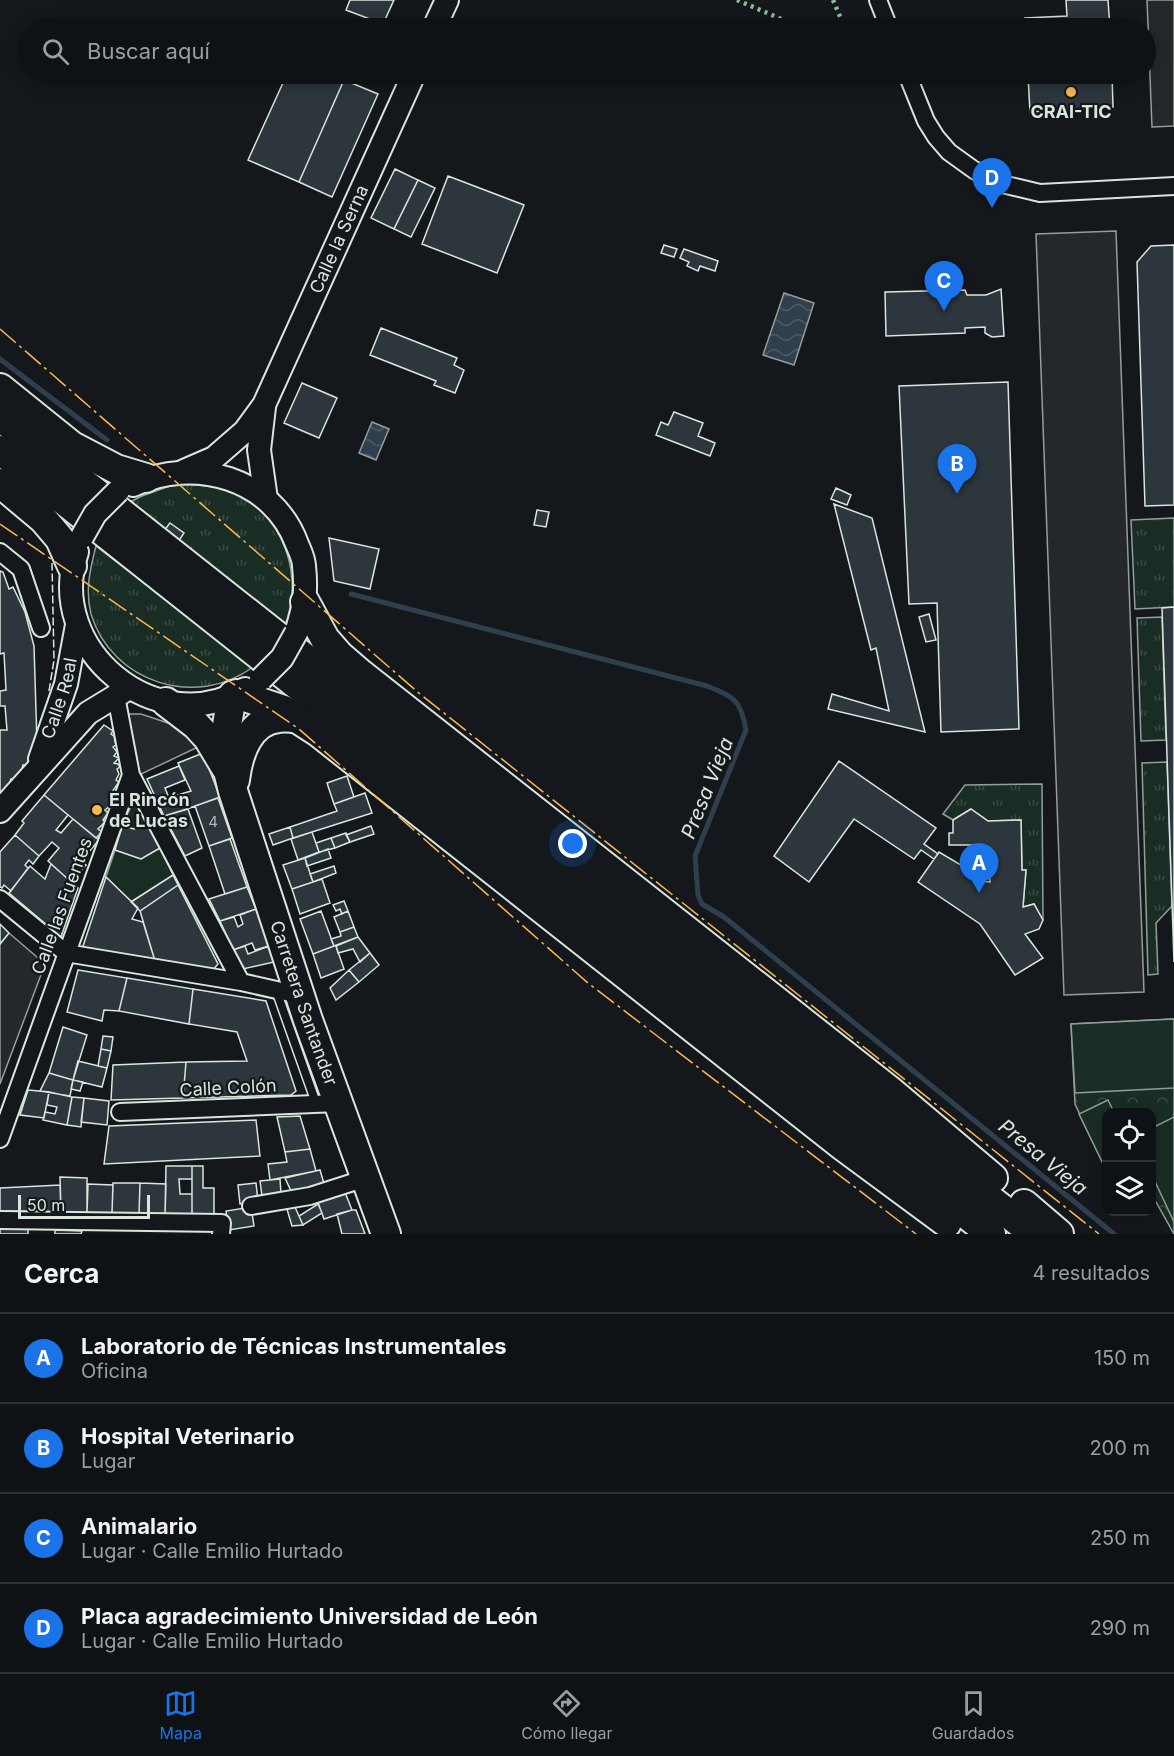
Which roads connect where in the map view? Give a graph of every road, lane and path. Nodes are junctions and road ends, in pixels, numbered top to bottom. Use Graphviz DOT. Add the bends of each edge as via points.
graph roads {
  1 [pos="447,0"];
  2 [pos="878,0"];
  3 [pos="439,18"];
  4 [pos="885,18"];
  5 [pos="409,84"];
  6 [pos="911,84"];
  7 [pos="1174,186"];
  8 [pos="0,388"];
  9 [pos="264,405"];
  10 [pos="0,417"];
  11 [pos="0,450"];
  12 [pos="184,471"];
  13 [pos="146,478"];
  14 [pos="0,483"];
  15 [pos="266,499"];
  16 [pos="0,552"];
  17 [pos="72,566"];
  18 [pos="305,602"];
  19 [pos="77,625"];
  20 [pos="41,628"];
  21 [pos="121,688"];
  22 [pos="234,694"];
  23 [pos="166,702"];
  24 [pos="299,719"];
  25 [pos="37,768"];
  26 [pos="130,775"];
  27 [pos="230,780"];
  28 [pos="0,811"];
  29 [pos="0,899"];
  30 [pos="66,953"];
  31 [pos="241,982"];
  32 [pos="287,992"];
  33 [pos="327,1103"];
  34 [pos="120,1112"];
  35 [pos="0,1139"];
  36 [pos="366,1178"];
  37 [pos="251,1206"];
  38 [pos="0,1220"];
  39 [pos="221,1234"];
  40 [pos="386,1234"];
  41 [pos="961,1234"];
  42 [pos="990,1234"];
  43 [pos="1034,1234"];
  44 [pos="1059,1234"];
  1 -- 3 [label="street"];
  2 -- 4 [label="street"];
  5 -- 9 [label="street, Calle la Serna"];
  6 -- 7 [label="street" via="936,137 974,170 1002,184 1040,193"];
  8 -- 13 [label="highway" via="72,446 116,469"];
  9 -- 12 [label="street, Calle la Serna" via="245,431 214,458"];
  9 -- 15 [label="street, Calle la Serna" via="259,450"];
  10 -- 43 [label="highway"];
  11 -- 42 [label="highway"];
  12 -- 13 [label="street"];
  12 -- 15 [label="street" via="213,474 241,483"];
  13 -- 17 [label="street, bridge" via="118,491 95,514"];
  14 -- 17 [label="highway" via="43,519 60,539"];
  15 -- 18 [label="street" via="291,528 304,564"];
  16 -- 20 [label="street" via="21,569"];
  17 -- 19 [label="street" via="71,596"];
  18 -- 22 [label="street, bridge" via="296,633 282,658 261,679"];
  18 -- 44 [label="highway" via="325,639 361,674 880,1083"];
  19 -- 21 [label="street" via="93,657"];
  19 -- 25 [label="street, Calle Real" via="66,684"];
  21 -- 23 [label="street"];
  21 -- 25 [label="street, Calle Real" via="88,713"];
  21 -- 26 [label="street, Calle las Fuentes"];
  22 -- 23 [label="street" via="211,702"];
  22 -- 24 [label="highway" via="268,703"];
  22 -- 27 [label="highway" via="225,748"];
  23 -- 27 [label="highway" via="208,738"];
  24 -- 27 [label="highway" via="269,720 254,730 244,743"];
  24 -- 41 [label="highway" via="844,1147"];
  25 -- 28 [label="street, Calle Real"];
  26 -- 30 [label="street, Calle las Fuentes"];
  26 -- 31 [label="street"];
  27 -- 32 [label="highway, Carretera Santander"];
  29 -- 30 [label="street"];
  30 -- 31 [label="street"];
  30 -- 35 [label="street, Calle las Fuentes"];
  31 -- 32 [label="street"];
  32 -- 33 [label="highway, Carretera Santander"];
  33 -- 34 [label="street, Calle Colón"];
  33 -- 36 [label="highway, Carretera Santander"];
  36 -- 37 [label="street" via="301,1198"];
  36 -- 40 [label="highway, Carretera Santander"];
  38 -- 39 [label="street" via="222,1223"];
}
